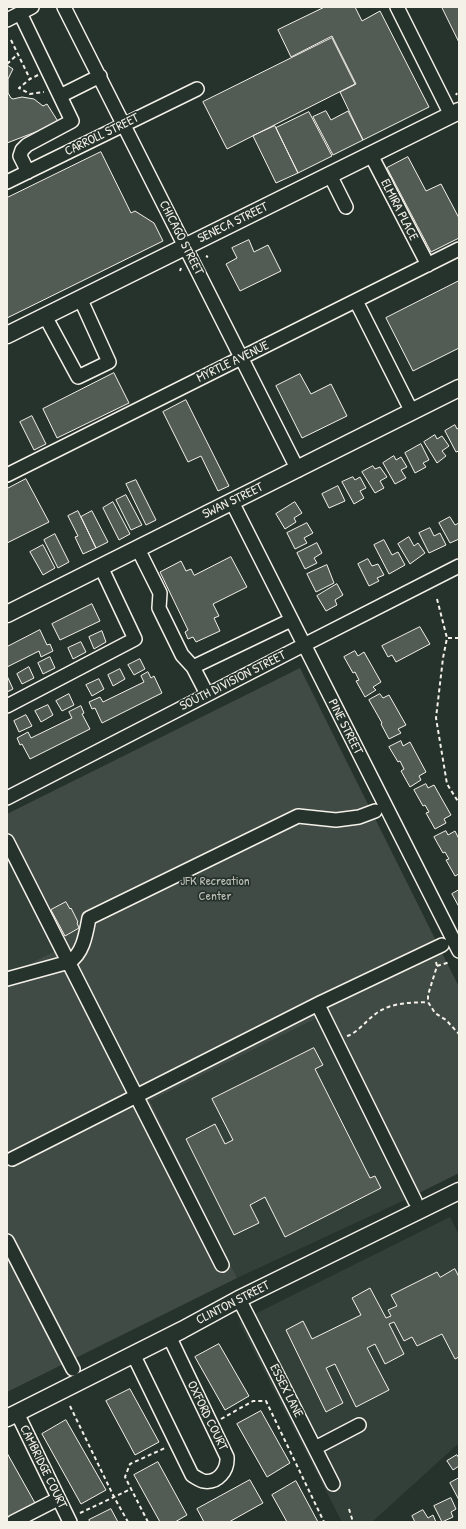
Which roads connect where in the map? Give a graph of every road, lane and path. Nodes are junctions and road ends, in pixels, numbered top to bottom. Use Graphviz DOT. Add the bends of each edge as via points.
graph roads {
  1 [pos="32,7"];
  2 [pos="64,7"];
  3 [pos="397,7"];
  4 [pos="20,13"];
  5 [pos="7,20"];
  6 [pos="11,40"];
  7 [pos="18,54"];
  8 [pos="7,64"];
  9 [pos="100,76"];
  10 [pos="197,89"];
  11 [pos="47,90"];
  12 [pos="60,96"];
  13 [pos="455,113"];
  14 [pos="124,124"];
  15 [pos="371,155"];
  16 [pos="28,172"];
  17 [pos="330,176"];
  18 [pos="7,182"];
  19 [pos="346,207"];
  20 [pos="185,246"];
  21 [pos="459,249"];
  22 [pos="428,265"];
  23 [pos="80,298"];
  24 [pos="356,301"];
  25 [pos="45,316"];
  26 [pos="7,335"];
  27 [pos="241,358"];
  28 [pos="459,388"];
  29 [pos="412,412"];
  30 [pos="298,470"];
  31 [pos="7,475"];
  32 [pos="232,502"];
  33 [pos="138,549"];
  34 [pos="459,566"];
  35 [pos="101,567"];
  36 [pos="437,599"];
  37 [pos="7,614"];
  38 [pos="291,620"];
  39 [pos="447,638"];
  40 [pos="459,638"];
  41 [pos="304,645"];
  42 [pos="193,667"];
  43 [pos="207,694"];
  44 [pos="7,706"];
  45 [pos="7,798"];
  46 [pos="459,803"];
  47 [pos="375,812"];
  48 [pos="7,841"];
  49 [pos="451,938"];
  50 [pos="459,951"];
  51 [pos="69,962"];
  52 [pos="450,962"];
  53 [pos="7,979"];
  54 [pos="428,1002"];
  55 [pos="318,1005"];
  56 [pos="459,1034"];
  57 [pos="333,1035"];
  58 [pos="137,1096"];
  59 [pos="12,1159"];
  60 [pos="459,1191"];
  61 [pos="416,1201"];
  62 [pos="7,1241"];
  63 [pos="222,1265"];
  64 [pos="239,1299"];
  65 [pos="169,1336"];
  66 [pos="132,1354"];
  67 [pos="73,1370"];
  68 [pos="70,1406"];
  69 [pos="12,1415"];
  70 [pos="211,1424"];
  71 [pos="359,1425"];
  72 [pos="175,1443"];
  73 [pos="315,1448"];
  74 [pos="333,1484"];
  75 [pos="131,1489"];
  76 [pos="114,1496"];
  77 [pos="58,1499"];
  78 [pos="349,1509"];
  79 [pos="69,1520"];
  80 [pos="20,1521"];
  81 [pos="128,1522"];
  82 [pos="148,1522"];
  83 [pos="324,1522"];
  84 [pos="353,1522"];
  1 -- 4 [label="street"];
  2 -- 9 [label="street, CHICAGO STREET"];
  3 -- 13 [label="street"];
  4 -- 5 [label="street"];
  4 -- 12 [label="street"];
  6 -- 7 [label="path"];
  7 -- 8 [label="path"];
  7 -- 11 [label="path" via="31,79 19,88 30,94"];
  9 -- 12 [label="street"];
  9 -- 14 [label="street, CHICAGO STREET"];
  10 -- 14 [label="street, CARROLL STREET"];
  12 -- 16 [label="street" via="72,121 22,150 20,156"];
  13 -- 15 [label="main road, SENECA STREET"];
  14 -- 16 [label="street, CARROLL STREET"];
  14 -- 20 [label="street, CHICAGO STREET"];
  15 -- 17 [label="main road, SENECA STREET"];
  15 -- 22 [label="street, ELMIRA PLACE"];
  16 -- 18 [label="street, CARROLL STREET"];
  17 -- 19 [label="street"];
  17 -- 20 [label="main road, SENECA STREET"];
  20 -- 23 [label="main road, SENECA STREET"];
  20 -- 27 [label="street, CHICAGO STREET"];
  21 -- 22 [label="street, MYRTLE AVENUE"];
  22 -- 24 [label="street, MYRTLE AVENUE"];
  23 -- 25 [label="main road, SENECA STREET"];
  23 -- 25 [label="street" via="110,362 78,377"];
  24 -- 27 [label="street, MYRTLE AVENUE"];
  24 -- 29 [label="street"];
  25 -- 26 [label="main road, SENECA STREET"];
  27 -- 30 [label="street, CHICAGO STREET"];
  27 -- 31 [label="street, MYRTLE AVENUE"];
  28 -- 29 [label="main road, SWAN STREET"];
  29 -- 30 [label="main road, SWAN STREET"];
  30 -- 32 [label="main road, SWAN STREET"];
  32 -- 33 [label="main road, SWAN STREET"];
  32 -- 38 [label="street, PINE STREET"];
  33 -- 35 [label="main road, SWAN STREET"];
  33 -- 42 [label="street" via="160,593 159,608 182,655"];
  34 -- 41 [label="street, SOUTH DIVISION STREET"];
  35 -- 37 [label="main road, SWAN STREET"];
  35 -- 44 [label="street" via="136,639"];
  36 -- 39 [label="path"];
  38 -- 41 [label="street, PINE STREET"];
  38 -- 42 [label="street"];
  39 -- 40 [label="path"];
  39 -- 46 [label="path" via="436,718 446,784"];
  41 -- 43 [label="street, SOUTH DIVISION STREET"];
  41 -- 49 [label="street, PINE STREET"];
  42 -- 43 [label="street"];
  43 -- 45 [label="street, SOUTH DIVISION STREET"];
  47 -- 51 [label="street" via="336,820 298,816 89,918 85,939 76,958"];
  48 -- 51 [label="street"];
  49 -- 50 [label="street, PINE STREET"];
  49 -- 55 [label="street"];
  51 -- 53 [label="street"];
  51 -- 58 [label="street"];
  52 -- 54 [label="path" via="437,966"];
  54 -- 56 [label="path" via="435,1013"];
  54 -- 57 [label="path" via="398,1004 376,1013 350,1035"];
  55 -- 57 [label="street"];
  55 -- 58 [label="street"];
  57 -- 61 [label="street"];
  58 -- 59 [label="street"];
  58 -- 63 [label="street"];
  60 -- 64 [label="main road, CLINTON STREET"];
  62 -- 67 [label="street"];
  64 -- 65 [label="main road, CLINTON STREET"];
  64 -- 73 [label="street, ESSEX LANE"];
  65 -- 66 [label="main road, CLINTON STREET"];
  65 -- 70 [label="street, OXFORD COURT"];
  66 -- 69 [label="main road, CLINTON STREET"];
  66 -- 72 [label="street, OXFORD COURT"];
  68 -- 76 [label="path"];
  69 -- 77 [label="street, CAMBRIDGE COURT"];
  70 -- 72 [label="street, OXFORD COURT" via="227,1457 223,1473 216,1479 202,1481 192,1475"];
  70 -- 83 [label="path" via="253,1401 266,1401"];
  71 -- 73 [label="street"];
  72 -- 75 [label="path" via="130,1464 125,1477"];
  73 -- 74 [label="street, ESSEX LANE"];
  75 -- 76 [label="path"];
  75 -- 82 [label="path"];
  76 -- 79 [label="path"];
  76 -- 81 [label="path"];
  77 -- 79 [label="street, CAMBRIDGE COURT"];
  77 -- 80 [label="street"];
  78 -- 84 [label="path"];
}
